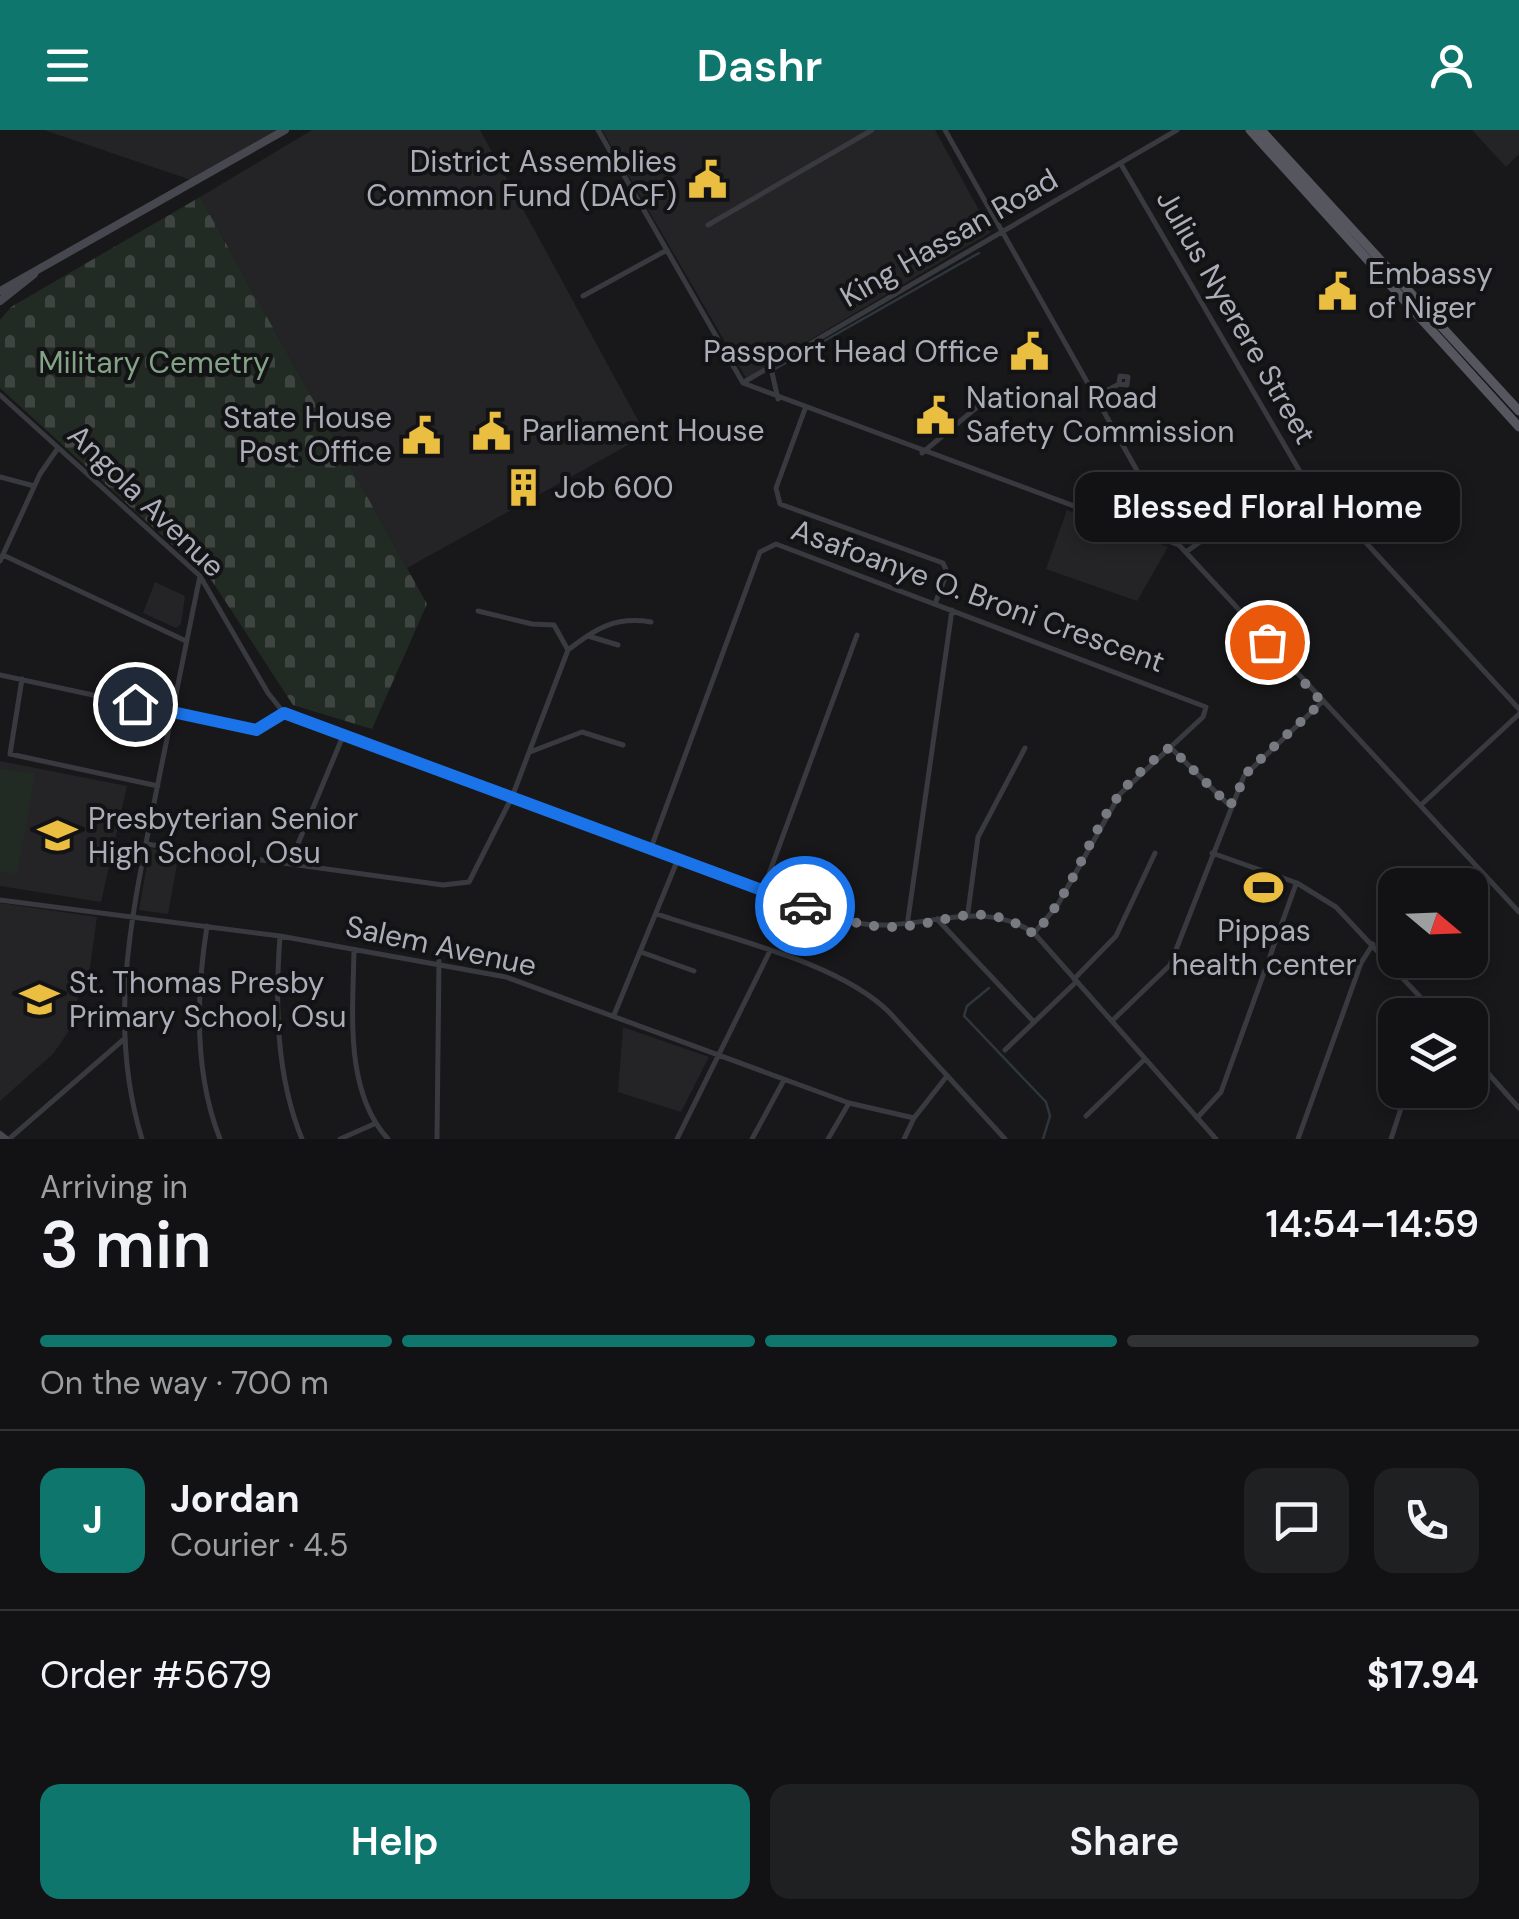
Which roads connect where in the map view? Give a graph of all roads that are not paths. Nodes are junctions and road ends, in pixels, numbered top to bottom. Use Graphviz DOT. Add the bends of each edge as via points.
graph roads {
  1 [pos="285,130"];
  2 [pos="598,130"];
  3 [pos="872,130"];
  4 [pos="946,130"];
  5 [pos="1177,130"];
  6 [pos="1250,130"];
  7 [pos="1260,130"];
  8 [pos="1122,166"];
  9 [pos="708,225"];
  10 [pos="1003,235"];
  11 [pos="666,250"];
  12 [pos="41,268"];
  13 [pos="0,295"];
  14 [pos="584,296"];
  15 [pos="770,367"];
  16 [pos="743,383"];
  17 [pos="1119,384"];
  18 [pos="994,393"];
  19 [pos="0,395"];
  20 [pos="1097,396"];
  21 [pos="778,399"];
  22 [pos="805,408"];
  23 [pos="1519,412"];
  24 [pos="1519,427"];
  25 [pos="58,448"];
  26 [pos="922,453"];
  27 [pos="1299,470"];
  28 [pos="0,477"];
  29 [pos="34,486"];
  30 [pos="1159,506"];
  31 [pos="1136,530"];
  32 [pos="1179,545"];
  33 [pos="1186,552"];
  34 [pos="2,558"];
  35 [pos="200,576"];
  36 [pos="935,604"];
  37 [pos="478,610"];
  38 [pos="952,610"];
  39 [pos="650,622"];
  40 [pos="857,635"];
  41 [pos="586,636"];
  42 [pos="186,641"];
  43 [pos="618,645"];
  44 [pos="568,650"];
  45 [pos="0,675"];
  46 [pos="22,679"];
  47 [pos="1322,702"];
  48 [pos="172,712"];
  49 [pos="1519,712"];
  50 [pos="284,713"];
  51 [pos="343,736"];
  52 [pos="623,746"];
  53 [pos="1170,747"];
  54 [pos="1025,748"];
  55 [pos="530,752"];
  56 [pos="158,786"];
  57 [pos="512,797"];
  58 [pos="1421,805"];
  59 [pos="1230,806"];
  60 [pos="146,844"];
  61 [pos="651,848"];
  62 [pos="1155,853"];
  63 [pos="1212,853"];
  64 [pos="678,859"];
  65 [pos="290,862"];
  66 [pos="1296,883"];
  67 [pos="762,890"];
  68 [pos="0,900"];
  69 [pos="1519,912"];
  70 [pos="968,913"];
  71 [pos="657,914"];
  72 [pos="131,917"];
  73 [pos="937,919"];
  74 [pos="207,926"];
  75 [pos="906,926"];
  76 [pos="1034,934"];
  77 [pos="280,936"];
  78 [pos="1373,944"];
  79 [pos="354,950"];
  80 [pos="641,952"];
  81 [pos="769,952"];
  82 [pos="439,962"];
  83 [pos="694,971"];
  84 [pos="1075,981"];
  85 [pos="1422,998"];
  86 [pos="614,1015"];
  87 [pos="1112,1021"];
  88 [pos="1034,1022"];
  89 [pos="123,1040"];
  90 [pos="1005,1050"];
  91 [pos="721,1058"];
  92 [pos="1144,1059"];
  93 [pos="1488,1073"];
  94 [pos="947,1076"];
  95 [pos="784,1080"];
  96 [pos="848,1103"];
  97 [pos="1401,1108"];
  98 [pos="1519,1108"];
  99 [pos="1086,1116"];
  100 [pos="914,1118"];
  101 [pos="1197,1118"];
  102 [pos="374,1124"];
  103 [pos="999,1137"];
  104 [pos="1211,1137"];
  105 [pos="5,1138"];
  106 [pos="142,1139"];
  107 [pos="220,1139"];
  108 [pos="302,1139"];
  109 [pos="340,1139"];
  110 [pos="388,1139"];
  111 [pos="436,1139"];
  112 [pos="677,1139"];
  113 [pos="752,1139"];
  114 [pos="828,1139"];
  115 [pos="904,1139"];
  116 [pos="1298,1139"];
  117 [pos="1391,1139"];
  1 -- 12 [label="main road"];
  2 -- 11 [label="street"];
  3 -- 9 [label="street"];
  4 -- 10 [label="street"];
  5 -- 8 [label="street, King Hassan Road"];
  6 -- 24 [label="main road"];
  7 -- 23 [label="main road"];
  8 -- 10 [label="street, King Hassan Road"];
  8 -- 27 [label="street, Julius Nyerere Street"];
  10 -- 15 [label="street, King Hassan Road"];
  10 -- 20 [label="street"];
  11 -- 14 [label="street"];
  11 -- 16 [label="street"];
  12 -- 13 [label="main road"];
  12 -- 13 [label="main road"];
  15 -- 16 [label="street, King Hassan Road"];
  15 -- 21 [label="street"];
  16 -- 21 [label="street"];
  17 -- 20 [label="street"];
  18 -- 26 [label="street"];
  19 -- 25 [label="street, Angola Avenue"];
  20 -- 30 [label="street"];
  21 -- 22 [label="street"];
  22 -- 26 [label="street"];
  22 -- 36 [label="street" via="776,488 780,504 943,563 948,572"];
  25 -- 29 [label="street"];
  25 -- 35 [label="street, Angola Avenue"];
  26 -- 31 [label="street"];
  27 -- 33 [label="street"];
  27 -- 49 [label="street, Julius Nyerere Street"];
  28 -- 29 [label="street"];
  29 -- 34 [label="street"];
  30 -- 31 [label="street"];
  30 -- 32 [label="street"];
  31 -- 32 [label="street"];
  32 -- 33 [label="street"];
  33 -- 47 [label="street"];
  34 -- 42 [label="street"];
  35 -- 42 [label="street"];
  35 -- 50 [label="street, Angola Avenue"];
  36 -- 38 [label="street, Asafoanye O. Broni Crescent"];
  36 -- 61 [label="street, Asafoanye O. Broni Crescent" via="776,544 765,546"];
  37 -- 44 [label="street" via="554,625"];
  38 -- 53 [label="street, Asafoanye O. Broni Crescent" via="1198,701 1206,707 1203,717"];
  38 -- 75 [label="street"];
  39 -- 41 [label="street" via="619,620"];
  40 -- 67 [label="street"];
  41 -- 43 [label="street"];
  41 -- 44 [label="street"];
  42 -- 48 [label="street"];
  44 -- 55 [label="street"];
  45 -- 46 [label="street"];
  46 -- 48 [label="street"];
  46 -- 56 [label="street" via="10,754"];
  47 -- 58 [label="street"];
  47 -- 59 [label="street" via="1249,770"];
  48 -- 50 [label="street" via="256,730"];
  48 -- 56 [label="street"];
  49 -- 58 [label="street"];
  50 -- 51 [label="street"];
  51 -- 57 [label="street"];
  51 -- 65 [label="street"];
  52 -- 55 [label="street" via="582,732"];
  53 -- 59 [label="street"];
  53 -- 76 [label="street, Asafoanye O. Broni Crescent" via="1110,808 1057,906"];
  54 -- 70 [label="street" via="978,837"];
  55 -- 57 [label="street"];
  56 -- 60 [label="street"];
  57 -- 61 [label="street"];
  57 -- 65 [label="street" via="477,874 458,886"];
  58 -- 69 [label="street"];
  59 -- 63 [label="street"];
  60 -- 65 [label="street"];
  60 -- 72 [label="street"];
  61 -- 64 [label="street"];
  62 -- 84 [label="street" via="1116,936"];
  63 -- 66 [label="street"];
  63 -- 87 [label="street" via="1170,966"];
  64 -- 67 [label="street"];
  64 -- 71 [label="street"];
  66 -- 78 [label="street" via="1336,906"];
  66 -- 101 [label="street" via="1221,1092"];
  67 -- 75 [label="street" via="852,922"];
  68 -- 72 [label="street, Salem Avenue"];
  70 -- 73 [label="street"];
  70 -- 76 [label="street" via="999,916"];
  71 -- 80 [label="street"];
  71 -- 81 [label="street"];
  72 -- 74 [label="street, Salem Avenue"];
  72 -- 89 [label="street"];
  73 -- 75 [label="street"];
  73 -- 88 [label="street"];
  74 -- 77 [label="street, Salem Avenue"];
  74 -- 107 [label="street" via="202,1063"];
  76 -- 84 [label="street"];
  77 -- 79 [label="street, Salem Avenue"];
  77 -- 108 [label="street" via="278,1020"];
  78 -- 85 [label="street"];
  78 -- 116 [label="street"];
  79 -- 82 [label="street, Salem Avenue"];
  79 -- 102 [label="street" via="356,1060"];
  80 -- 83 [label="street"];
  80 -- 86 [label="street"];
  81 -- 91 [label="street"];
  81 -- 94 [label="street" via="867,995"];
  82 -- 86 [label="street, Salem Avenue" via="506,976"];
  82 -- 111 [label="street"];
  84 -- 87 [label="street"];
  84 -- 88 [label="street"];
  86 -- 91 [label="street, Salem Avenue"];
  87 -- 92 [label="street"];
  88 -- 90 [label="street"];
  89 -- 105 [label="street"];
  89 -- 106 [label="street"];
  91 -- 95 [label="street, Salem Avenue"];
  91 -- 112 [label="street"];
  92 -- 99 [label="street"];
  92 -- 101 [label="street"];
  93 -- 98 [label="street"];
  94 -- 100 [label="street"];
  94 -- 103 [label="street"];
  95 -- 96 [label="street, Salem Avenue"];
  95 -- 113 [label="street"];
  96 -- 100 [label="street, Salem Avenue"];
  96 -- 114 [label="street"];
  97 -- 117 [label="street"];
  100 -- 115 [label="street"];
  101 -- 104 [label="street"];
  102 -- 109 [label="street"];
  102 -- 110 [label="street"];
}
